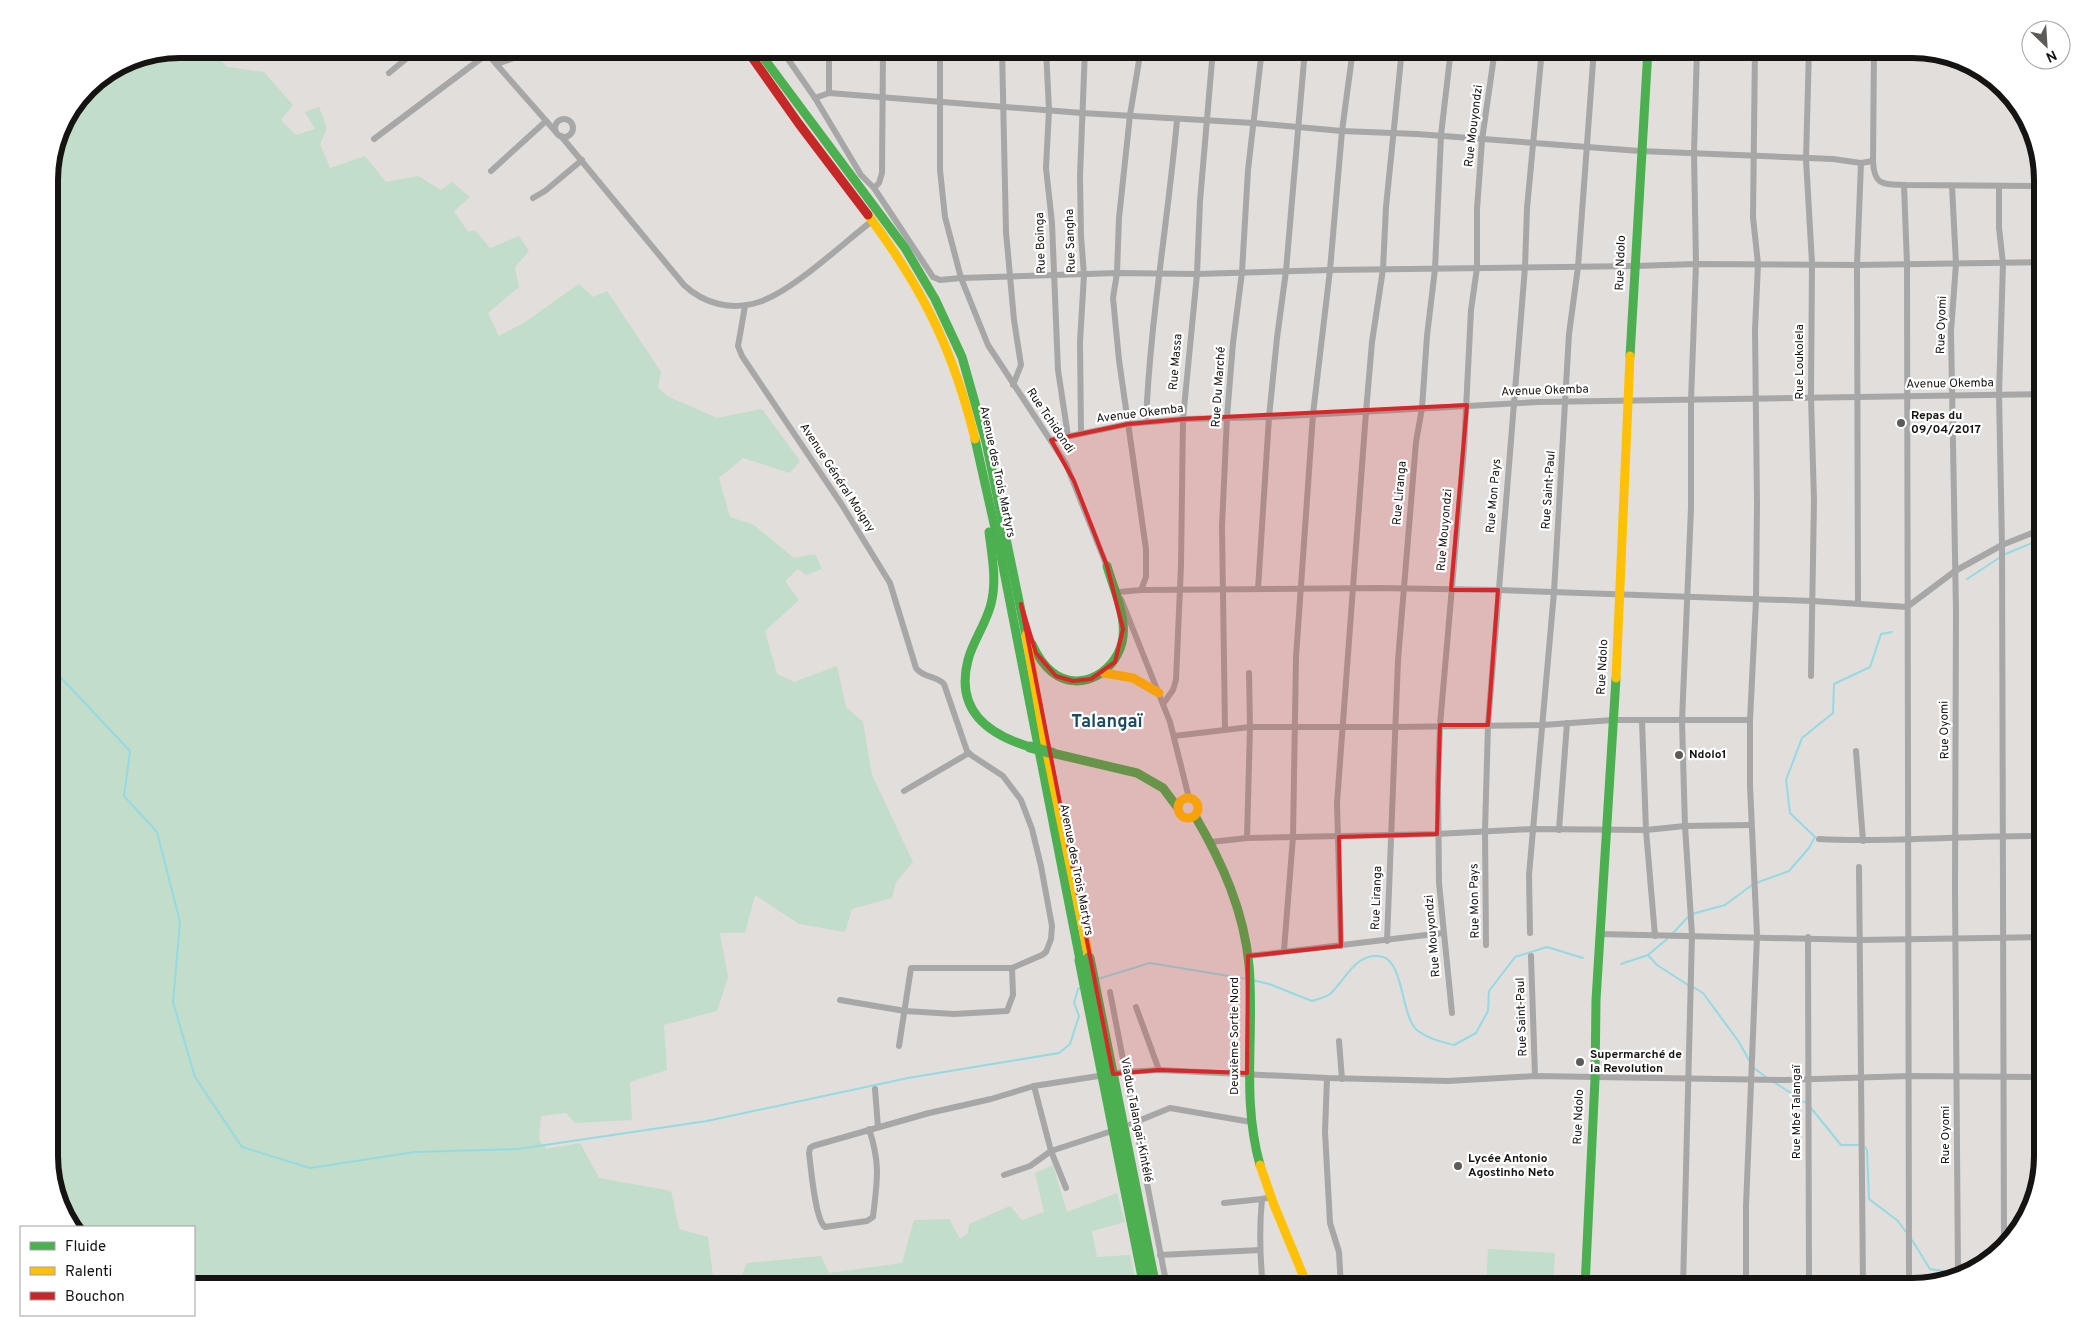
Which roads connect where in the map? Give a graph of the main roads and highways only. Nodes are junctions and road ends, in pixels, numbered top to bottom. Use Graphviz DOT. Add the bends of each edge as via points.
graph roads {
  1 [pos="751,58"];
  2 [pos="752,58"];
  3 [pos="764,58"];
  4 [pos="772,58"];
  5 [pos="1647,58"];
  6 [pos="755,62"];
  7 [pos="819,134"];
  8 [pos="984,485"];
  9 [pos="1107,566"];
  10 [pos="1021,604"];
  11 [pos="1104,673"];
  12 [pos="1161,699"];
  13 [pos="1178,808"];
  14 [pos="1195,816"];
  15 [pos="1084,959"];
  16 [pos="1143,1278"];
  17 [pos="1153,1278"];
  18 [pos="1304,1278"];
  19 [pos="1585,1278"];
  1 -- 6 [label="main road"];
  2 -- 6 [label="main road, Avenue des Trois Martyrs"];
  3 -- 7 [label="main road, Avenue des Trois Martyrs"];
  4 -- 7 [label="main road" via="811,113"];
  5 -- 19 [label="main road, Rue Ndolo" via="1600,934"];
  6 -- 8 [label="main road, Avenue des Trois Martyrs" via="909,273 945,340 968,404"];
  7 -- 10 [label="main road, Avenue des Trois Martyrs" via="905,248 935,299 958,349 986,442"];
  8 -- 13 [label="main road, bridge" via="994,586 989,611 966,669 966,690 972,711 1001,739 1137,774 1163,788"];
  8 -- 15 [label="main road, Avenue des Trois Martyrs"];
  9 -- 11 [label="main road" via="1123,636 1115,662"];
  10 -- 11 [label="main road" via="1036,653 1048,671 1073,681 1091,679"];
  10 -- 15 [label="main road, Avenue des Trois Martyrs"];
  11 -- 12 [label="main road" via="1128,675 1147,684"];
  13 -- 14 [label="main road" via="1184,818"];
  13 -- 14 [label="main road, Deuxième Sortie Nord" via="1181,801 1194,800 1198,806"];
  14 -- 18 [label="main road, Deuxième Sortie Nord" via="1211,842 1237,906 1250,972 1247,1073 1251,1122 1266,1198"];
  15 -- 16 [label="main road, Viaduc Talangaï-Kintélé, bridge"];
  15 -- 17 [label="main road, Viaduc Talangaï-Kintélé, bridge"];
}
